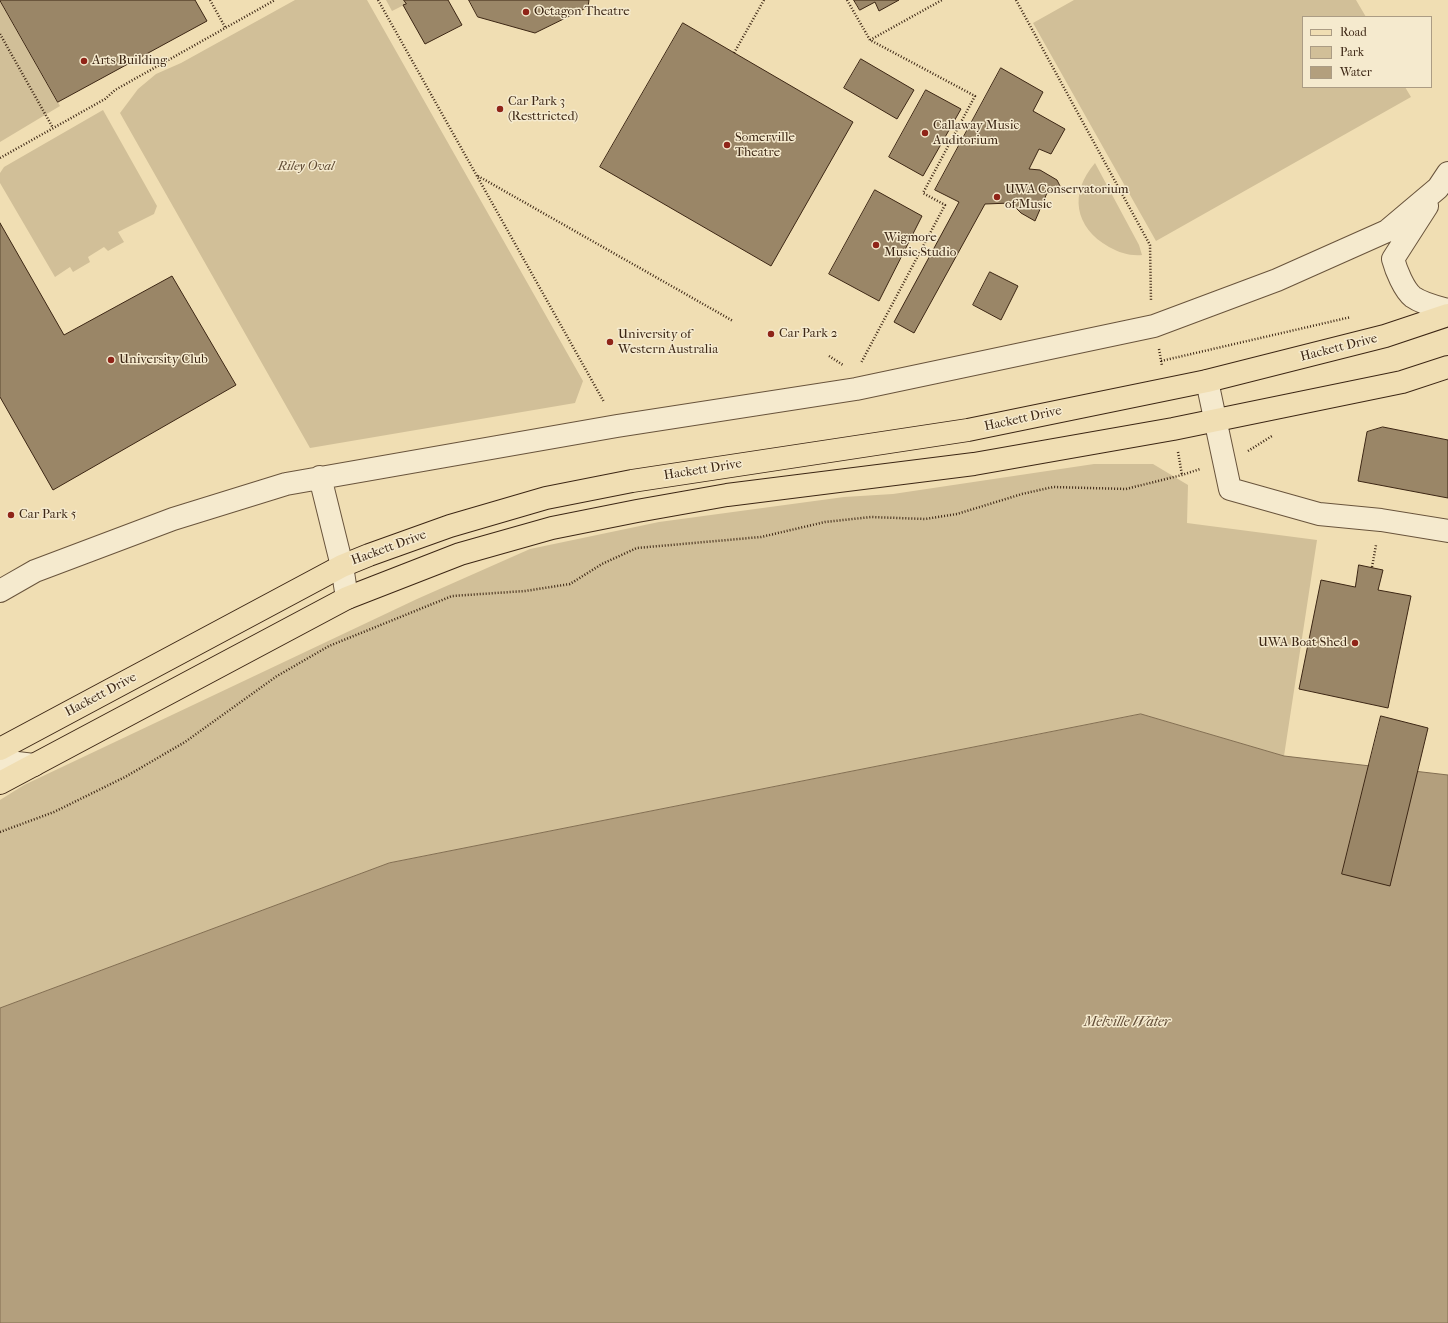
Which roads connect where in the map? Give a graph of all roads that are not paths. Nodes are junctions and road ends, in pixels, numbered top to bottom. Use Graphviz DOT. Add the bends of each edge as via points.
graph roads {
  1 [pos="1443,180"];
  2 [pos="1448,310"];
  3 [pos="1448,315"];
  4 [pos="1448,367"];
  5 [pos="1207,381"];
  6 [pos="1215,421"];
  7 [pos="320,477"];
  8 [pos="1448,531"];
  9 [pos="342,566"];
  10 [pos="0,591"];
  11 [pos="347,598"];
  12 [pos="0,749"];
  13 [pos="0,761"];
  14 [pos="34,765"];
  15 [pos="0,783"];
  1 -- 2 [label="lane" via="1393,259 1398,275 1412,296"];
  1 -- 7 [label="lane" via="1387,230 1278,280 1154,326 856,389 617,426"];
  3 -- 5 [label="main road, Hackett Drive" via="1385,336"];
  4 -- 6 [label="main road" via="1402,382"];
  5 -- 6 [label="lane"];
  5 -- 9 [label="main road, Hackett Drive" via="968,430 632,481 546,498 450,526"];
  6 -- 8 [label="lane" via="1230,489 1318,514 1381,520"];
  6 -- 11 [label="main road" via="974,464 727,495 637,510 560,526 460,554"];
  7 -- 9 [label="lane"];
  7 -- 10 [label="lane" via="286,484 172,519 35,571"];
  9 -- 11 [label="lane"];
  9 -- 12 [label="main road, Hackett Drive"];
  11 -- 14 [label="main road"];
  13 -- 14 [label="lane"];
  14 -- 15 [label="main road"];
}
